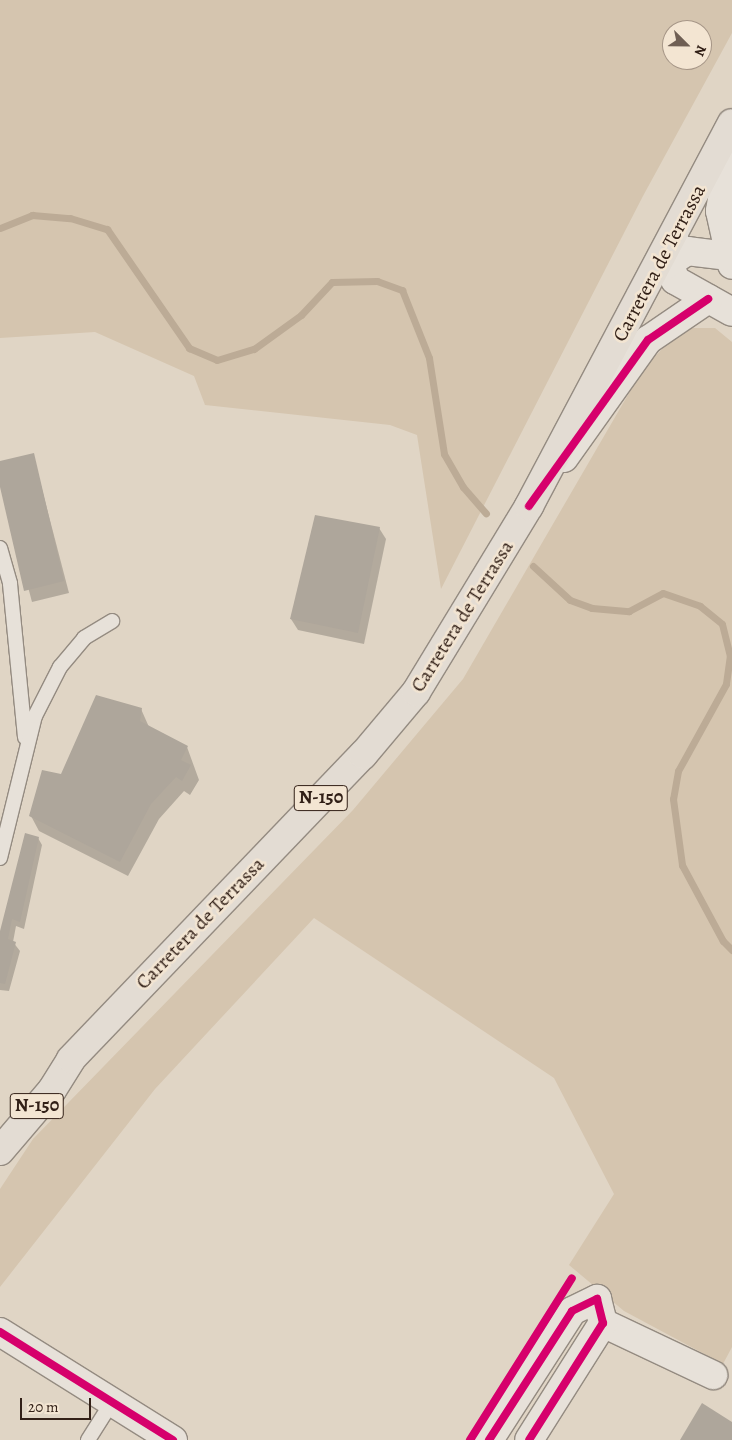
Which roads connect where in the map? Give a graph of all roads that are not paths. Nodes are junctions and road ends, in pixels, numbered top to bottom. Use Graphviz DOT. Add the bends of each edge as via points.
graph roads {
  1 [pos="732,123"];
  2 [pos="732,142"];
  3 [pos="665,258"];
  4 [pos="729,261"];
  5 [pos="708,299"];
  6 [pos="732,312"];
  7 [pos="530,506"];
  8 [pos="0,548"];
  9 [pos="112,620"];
  10 [pos="26,750"];
  11 [pos="4,822"];
  12 [pos="0,858"];
  13 [pos="71,1059"];
  14 [pos="0,1121"];
  15 [pos="0,1151"];
  16 [pos="603,1323"];
  17 [pos="0,1332"];
  18 [pos="713,1375"];
  19 [pos="112,1402"];
  20 [pos="91,1439"];
  21 [pos="173,1440"];
  22 [pos="489,1440"];
  23 [pos="529,1440"];
  1 -- 3 [label="main road, Carretera de Terrassa / N-150"];
  2 -- 4 [label="street" via="721,202"];
  3 -- 4 [label="street" via="699,250"];
  3 -- 5 [label="street" via="674,280"];
  3 -- 7 [label="main road, Carretera de Terrassa / N-150"];
  5 -- 6 [label="street"];
  5 -- 7 [label="street" via="648,340"];
  7 -- 13 [label="main road, Carretera de Terrassa / N-150" via="416,692 363,755"];
  8 -- 10 [label="lane" via="10,584"];
  9 -- 10 [label="lane" via="84,638 60,667 35,716"];
  10 -- 11 [label="lane"];
  11 -- 12 [label="lane"];
  13 -- 14 [label="main road, Carretera de Terrassa / N-150" via="39,1078"];
  13 -- 15 [label="main road, Carretera de Terrassa / N-150" via="52,1090"];
  16 -- 18 [label="street"];
  16 -- 22 [label="street" via="597,1299 572,1311"];
  16 -- 23 [label="street"];
  17 -- 19 [label="street"];
  19 -- 20 [label="lane"];
  19 -- 21 [label="street"];
}
